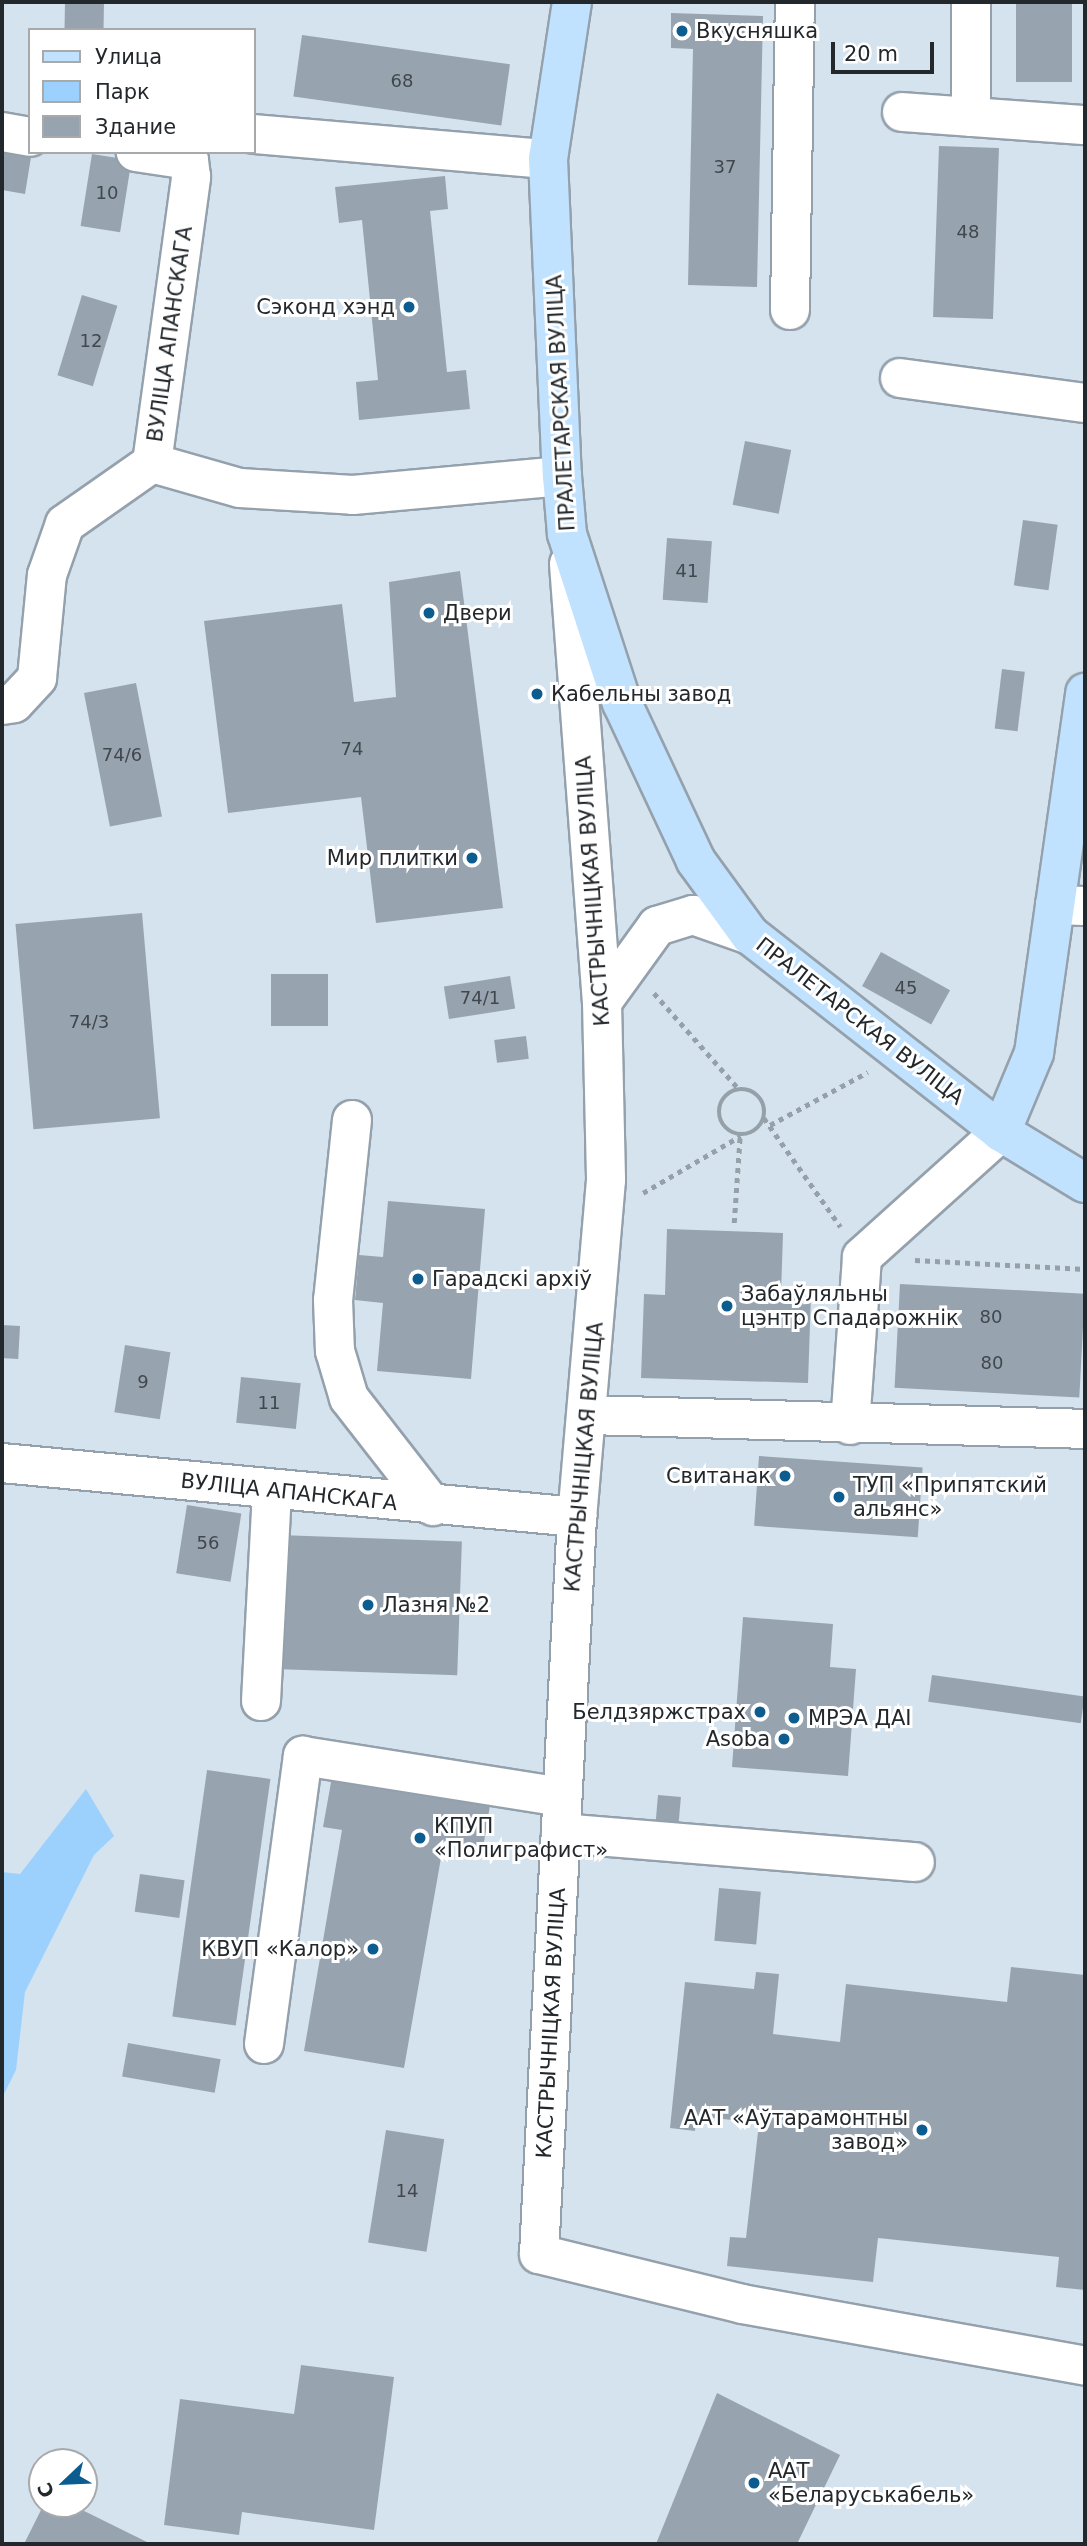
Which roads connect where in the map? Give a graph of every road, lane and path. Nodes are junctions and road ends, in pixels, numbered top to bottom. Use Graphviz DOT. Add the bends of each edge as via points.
graph roads {
  1 [pos="572,2"];
  2 [pos="794,2"];
  3 [pos="971,2"];
  4 [pos="902,112"];
  5 [pos="971,117"];
  6 [pos="1085,125"];
  7 [pos="2,132"];
  8 [pos="256,134"];
  9 [pos="28,136"];
  10 [pos="164,154"];
  11 [pos="192,156"];
  12 [pos="548,159"];
  13 [pos="790,310"];
  14 [pos="900,378"];
  15 [pos="1085,403"];
  16 [pos="152,463"];
  17 [pos="562,476"];
  18 [pos="567,534"];
  19 [pos="1085,693"];
  20 [pos="2,705"];
  21 [pos="1074,857"];
  22 [pos="1070,906"];
  23 [pos="750,935"];
  24 [pos="628,963"];
  25 [pos="602,1002"];
  26 [pos="902,1053"];
  27 [pos="738,1088"];
  28 [pos="764,1118"];
  29 [pos="352,1120"];
  30 [pos="770,1125"];
  31 [pos="1001,1132"];
  32 [pos="740,1136"];
  33 [pos="1085,1183"];
  34 [pos="603,1217"];
  35 [pos="734,1223"];
  36 [pos="862,1257"];
  37 [pos="1085,1269"];
  38 [pos="588,1415"];
  39 [pos="850,1425"];
  40 [pos="1085,1429"];
  41 [pos="2,1463"];
  42 [pos="272,1490"];
  43 [pos="433,1506"];
  44 [pos="577,1517"];
  45 [pos="261,1701"];
  46 [pos="561,1815"];
  47 [pos="915,1862"];
  48 [pos="264,2044"];
  49 [pos="1085,2366"];
  1 -- 12 [label="main road, ПРАЛЕТАРСКАЯ ВУЛІЦА"];
  2 -- 13 [label="street"];
  3 -- 5 [label="street"];
  4 -- 5 [label="street"];
  5 -- 6 [label="street"];
  7 -- 9 [label="street"];
  8 -- 12 [label="street"];
  10 -- 11 [label="street, ВУЛІЦА АПАНСКАГА"];
  11 -- 16 [label="street, ВУЛІЦА АПАНСКАГА"];
  12 -- 17 [label="main road, ПРАЛЕТАРСКАЯ ВУЛІЦА"];
  14 -- 15 [label="street"];
  16 -- 17 [label="street" via="240,488 353,495"];
  16 -- 20 [label="street, ВУЛІЦА АПАНСКАГА" via="65,524 47,575 37,678 13,703"];
  17 -- 18 [label="main road, ПРАЛЕТАРСКАЯ ВУЛІЦА"];
  18 -- 23 [label="main road, ПРАЛЕТАРСКАЯ ВУЛІЦА" via="622,703 658,785 696,861"];
  18 -- 25 [label="street, КАСТРЫЧНІЦКАЯ ВУЛІЦА"];
  19 -- 21 [label="main road"];
  21 -- 22 [label="main road"];
  22 -- 31 [label="main road" via="1034,1053"];
  23 -- 24 [label="street" via="694,915 657,926"];
  23 -- 26 [label="main road, ПРАЛЕТАРСКАЯ ВУЛІЦА"];
  24 -- 25 [label="street"];
  24 -- 27 [label="path"];
  25 -- 34 [label="street, КАСТРЫЧНІЦКАЯ ВУЛІЦА"];
  26 -- 30 [label="path"];
  26 -- 31 [label="main road, ПРАЛЕТАРСКАЯ ВУЛІЦА"];
  27 -- 28 [label="path" via="759,1096"];
  27 -- 32 [label="path" via="720,1101 719,1116 726,1129"];
  28 -- 30 [label="path"];
  28 -- 32 [label="path" via="755,1131"];
  29 -- 43 [label="street" via="333,1300 335,1351 349,1398"];
  30 -- 36 [label="path"];
  31 -- 33 [label="main road, ПРАЛЕТАРСКАЯ ВУЛІЦА"];
  31 -- 36 [label="street"];
  32 -- 34 [label="path"];
  32 -- 35 [label="path"];
  34 -- 38 [label="street, КАСТРЫЧНІЦКАЯ ВУЛІЦА"];
  36 -- 37 [label="path"];
  36 -- 39 [label="street"];
  38 -- 39 [label="street"];
  38 -- 44 [label="street, КАСТРЫЧНІЦКАЯ ВУЛІЦА"];
  39 -- 40 [label="street"];
  41 -- 42 [label="street, ВУЛІЦА АПАНСКАГА"];
  42 -- 43 [label="street, ВУЛІЦА АПАНСКАГА"];
  42 -- 45 [label="street"];
  43 -- 44 [label="street, ВУЛІЦА АПАНСКАГА"];
  44 -- 46 [label="street, КАСТРЫЧНІЦКАЯ ВУЛІЦА"];
  46 -- 47 [label="street"];
  46 -- 48 [label="street" via="303,1756"];
  46 -- 49 [label="street, КАСТРЫЧНІЦКАЯ ВУЛІЦА" via="538,2255 742,2304"];
}
